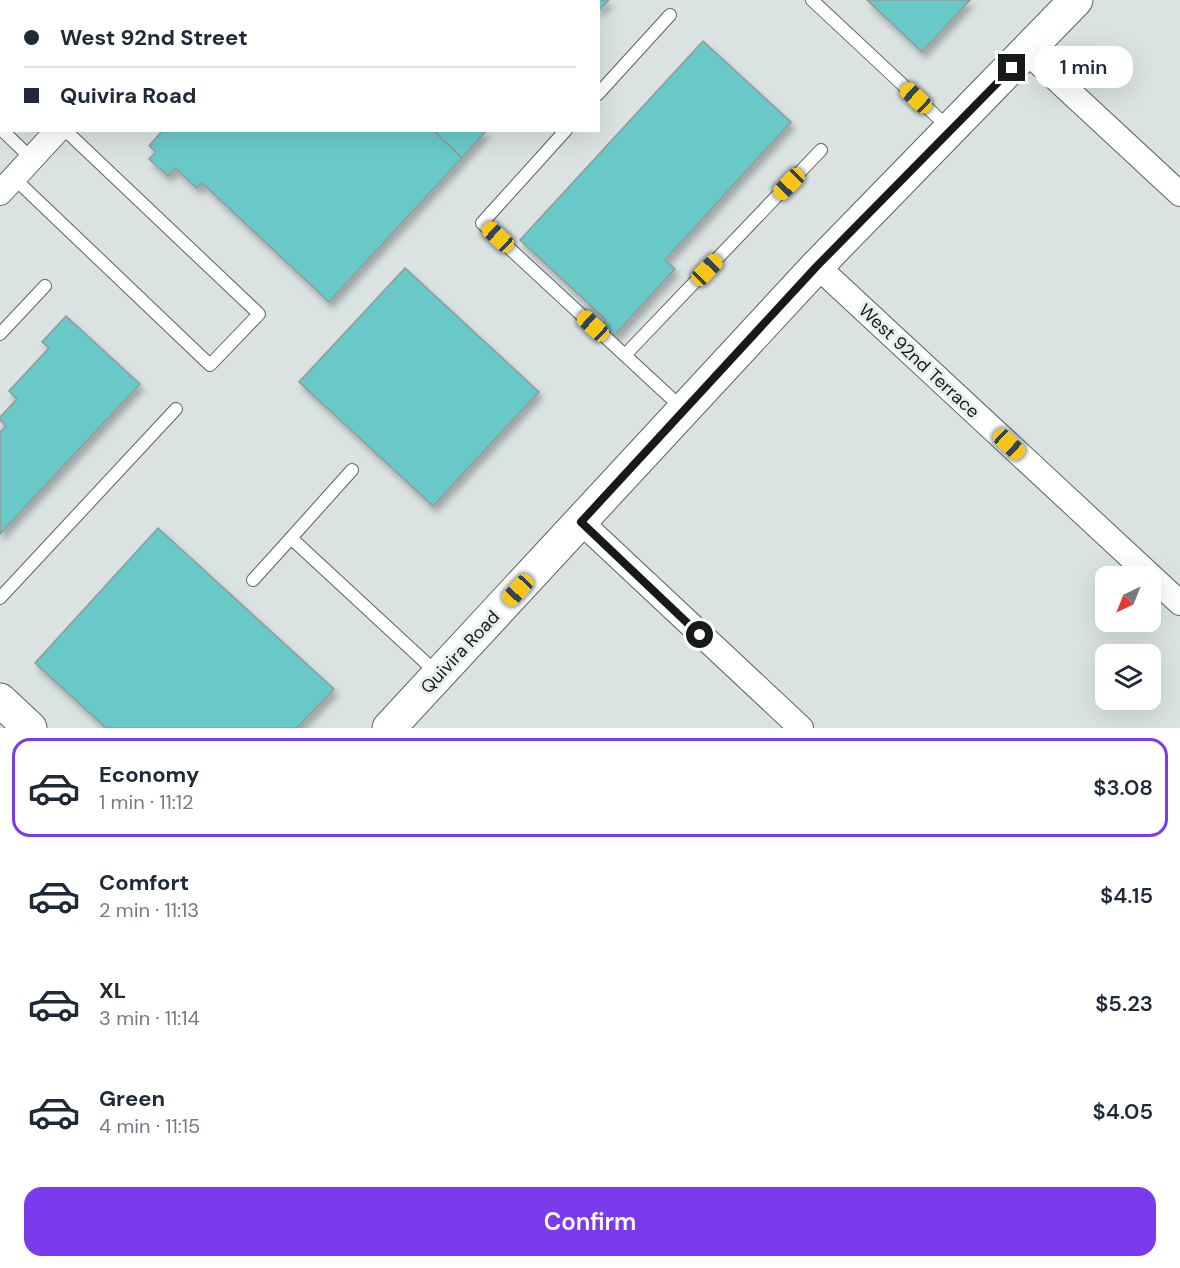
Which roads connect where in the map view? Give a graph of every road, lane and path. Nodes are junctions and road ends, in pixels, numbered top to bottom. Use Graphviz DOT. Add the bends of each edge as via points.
graph roads {
  1 [pos="812,0"];
  2 [pos="1076,0"];
  3 [pos="670,15"];
  4 [pos="1027,52"];
  5 [pos="600,92"];
  6 [pos="951,129"];
  7 [pos="3,132"];
  8 [pos="56,132"];
  9 [pos="67,132"];
  10 [pos="564,132"];
  11 [pos="821,150"];
  12 [pos="32,159"];
  13 [pos="7,186"];
  14 [pos="1180,194"];
  15 [pos="817,266"];
  16 [pos="45,286"];
  17 [pos="0,334"];
  18 [pos="625,355"];
  19 [pos="176,410"];
  20 [pos="684,410"];
  21 [pos="352,470"];
  22 [pos="581,522"];
  23 [pos="291,538"];
  24 [pos="253,580"];
  25 [pos="0,598"];
  26 [pos="1180,603"];
  27 [pos="439,674"];
  28 [pos="0,700"];
  29 [pos="30,728"];
  30 [pos="389,728"];
  31 [pos="801,728"];
  1 -- 6 [label="lane"];
  2 -- 4 [label="main road, Quivira Road"];
  3 -- 5 [label="lane"];
  4 -- 6 [label="main road, Quivira Road"];
  4 -- 14 [label="street"];
  6 -- 15 [label="main road, Quivira Road"];
  7 -- 12 [label="lane"];
  8 -- 12 [label="street"];
  9 -- 13 [label="lane" via="259,314 210,364"];
  10 -- 18 [label="lane" via="482,223"];
  11 -- 18 [label="lane"];
  12 -- 13 [label="street"];
  15 -- 20 [label="main road, Quivira Road"];
  15 -- 26 [label="street, West 92nd Terrace"];
  16 -- 17 [label="lane"];
  18 -- 20 [label="lane"];
  19 -- 25 [label="lane"];
  20 -- 22 [label="main road, Quivira Road"];
  21 -- 23 [label="lane"];
  22 -- 27 [label="main road, Quivira Road"];
  22 -- 31 [label="street"];
  23 -- 24 [label="lane"];
  23 -- 27 [label="lane"];
  27 -- 30 [label="main road, Quivira Road"];
  28 -- 29 [label="main road"];
}
